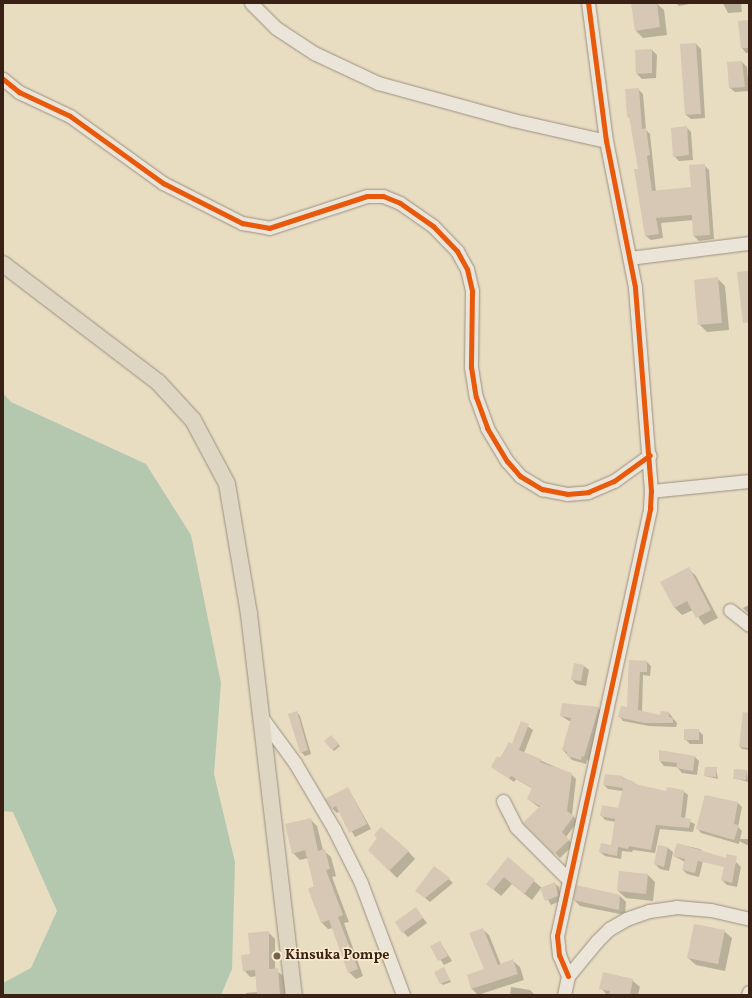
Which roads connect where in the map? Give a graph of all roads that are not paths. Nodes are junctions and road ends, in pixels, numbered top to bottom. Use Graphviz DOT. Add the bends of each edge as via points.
graph roads {
  1 [pos="251,3"];
  2 [pos="588,3"];
  3 [pos="3,79"];
  4 [pos="606,141"];
  5 [pos="749,243"];
  6 [pos="630,258"];
  7 [pos="3,264"];
  8 [pos="650,454"];
  9 [pos="749,481"];
  10 [pos="651,491"];
  11 [pos="730,610"];
  12 [pos="749,625"];
  13 [pos="262,718"];
  14 [pos="503,801"];
  15 [pos="569,880"];
  16 [pos="749,919"];
  17 [pos="568,976"];
  18 [pos="294,995"];
  19 [pos="403,995"];
  20 [pos="564,995"];
  1 -- 4 [label="street" via="276,28 314,53 378,83 513,120"];
  2 -- 4 [label="street"];
  3 -- 8 [label="street" via="19,92 70,116 163,182 242,224 269,228 367,196 383,196 400,203 433,226 457,251 467,269 472,291 472,367 476,397 487,428 507,462 520,476 542,489 567,494 588,492 614,481"];
  4 -- 6 [label="street"];
  5 -- 6 [label="street"];
  6 -- 8 [label="street"];
  7 -- 13 [label="main road" via="158,382 193,420 207,442 227,484 236,524"];
  8 -- 10 [label="street"];
  9 -- 10 [label="street"];
  10 -- 15 [label="street" via="650,508"];
  11 -- 12 [label="street"];
  13 -- 18 [label="main road"];
  13 -- 19 [label="street" via="295,763 361,883"];
  14 -- 15 [label="street" via="516,828"];
  15 -- 17 [label="street" via="557,936 559,955"];
  16 -- 17 [label="street" via="696,908 676,907 643,913 609,929"];
  17 -- 20 [label="street"];
}
